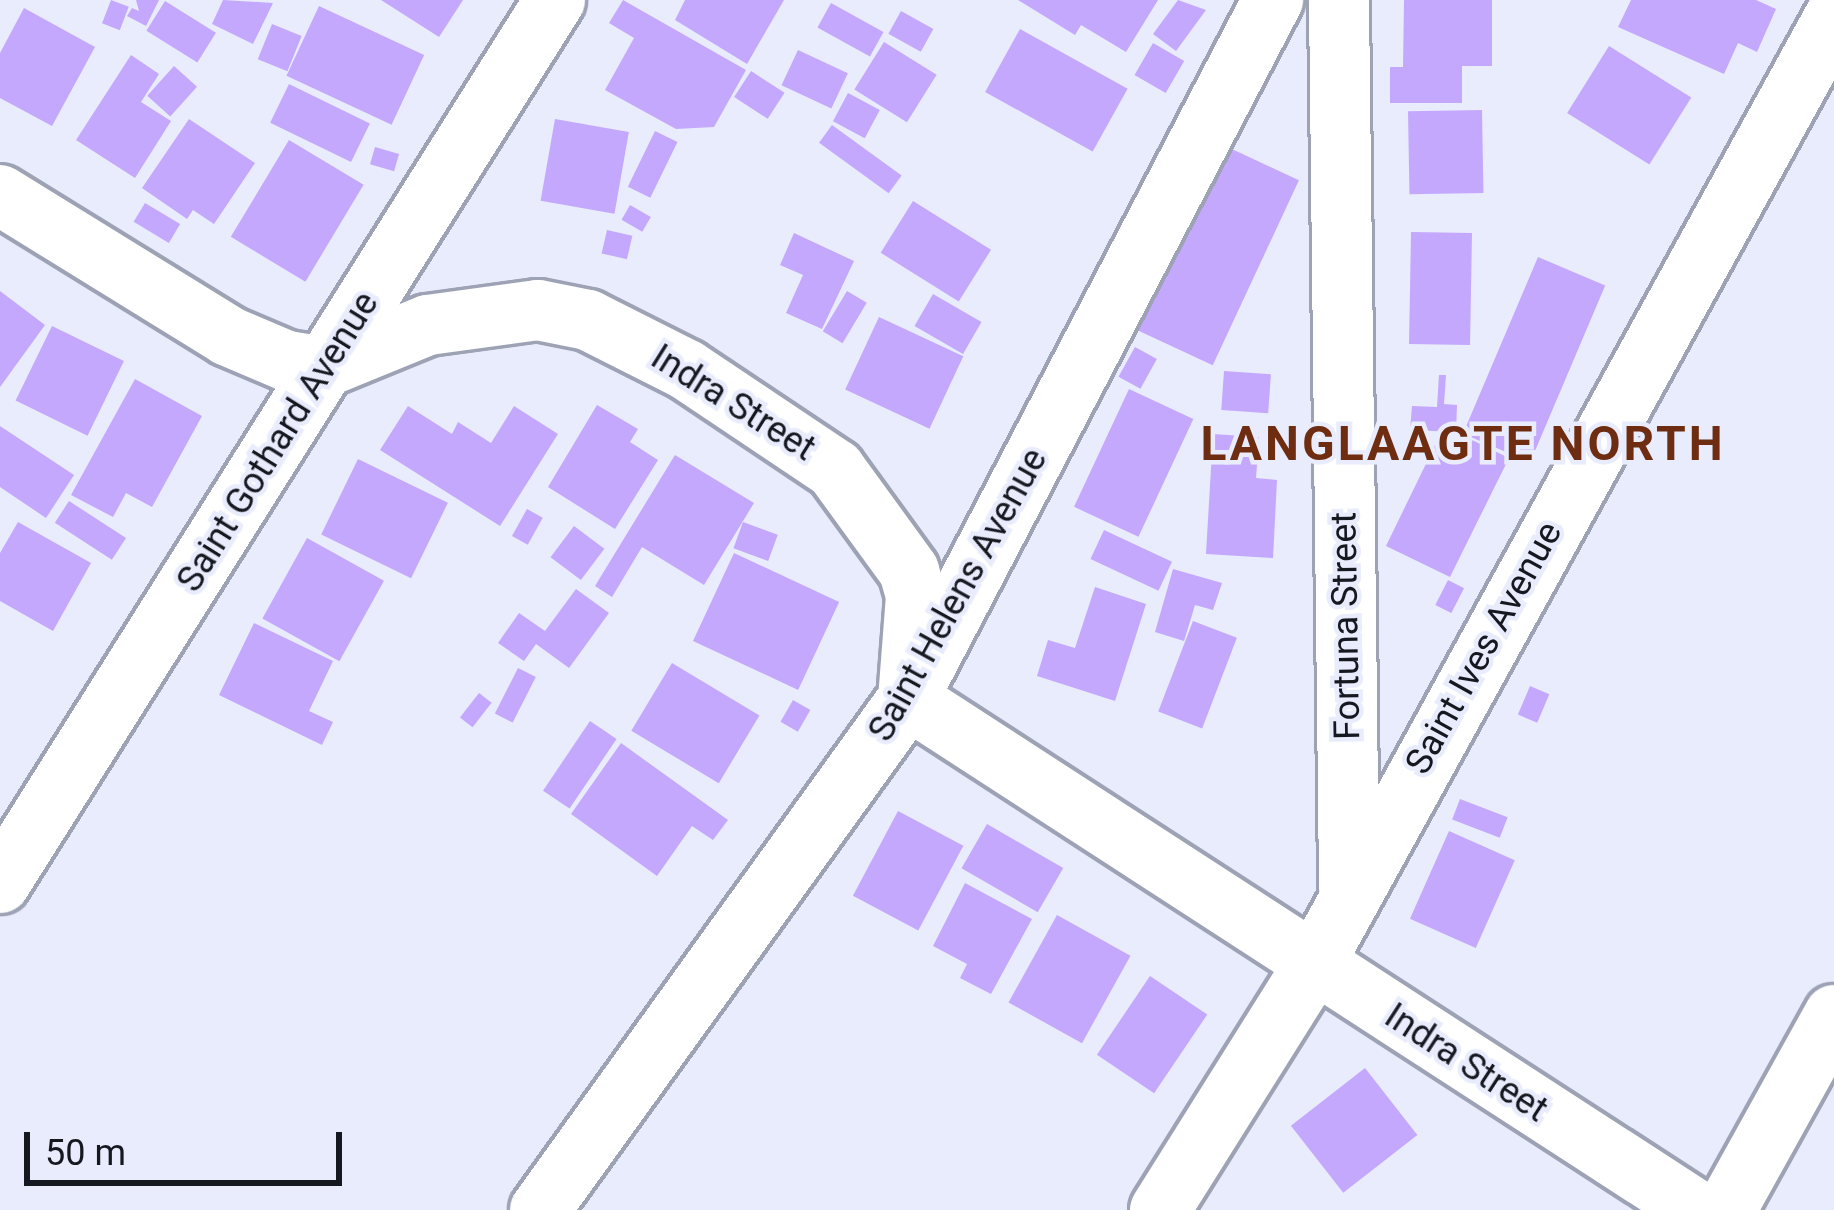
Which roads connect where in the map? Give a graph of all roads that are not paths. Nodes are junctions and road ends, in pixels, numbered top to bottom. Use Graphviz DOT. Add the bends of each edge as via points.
graph roads {
  1 [pos="555,0"];
  2 [pos="1273,0"];
  3 [pos="1339,0"];
  4 [pos="1834,17"];
  5 [pos="0,195"];
  6 [pos="325,368"];
  7 [pos="908,699"];
  8 [pos="0,883"];
  9 [pos="1349,892"];
  10 [pos="1313,966"];
  11 [pos="1834,1015"];
  12 [pos="539,1210"];
  13 [pos="1160,1210"];
  14 [pos="1696,1210"];
  15 [pos="1726,1210"];
  1 -- 6 [label="street, Saint Gothard Avenue"];
  2 -- 7 [label="street, Saint Helens Avenue"];
  3 -- 9 [label="street, Fortuna Street"];
  4 -- 9 [label="street, Saint Ives Avenue"];
  5 -- 6 [label="street" via="257,352"];
  6 -- 7 [label="street, Indra Street" via="428,325 538,310 588,320 687,370 835,470 909,571 916,596"];
  6 -- 8 [label="street, Saint Gothard Avenue"];
  7 -- 10 [label="street, Indra Street"];
  7 -- 12 [label="street, Saint Helens Avenue"];
  9 -- 10 [label="street, Saint Ives Avenue"];
  10 -- 13 [label="street, Saint Ives Avenue"];
  10 -- 14 [label="street, Indra Street"];
  11 -- 15 [label="street"];
}
